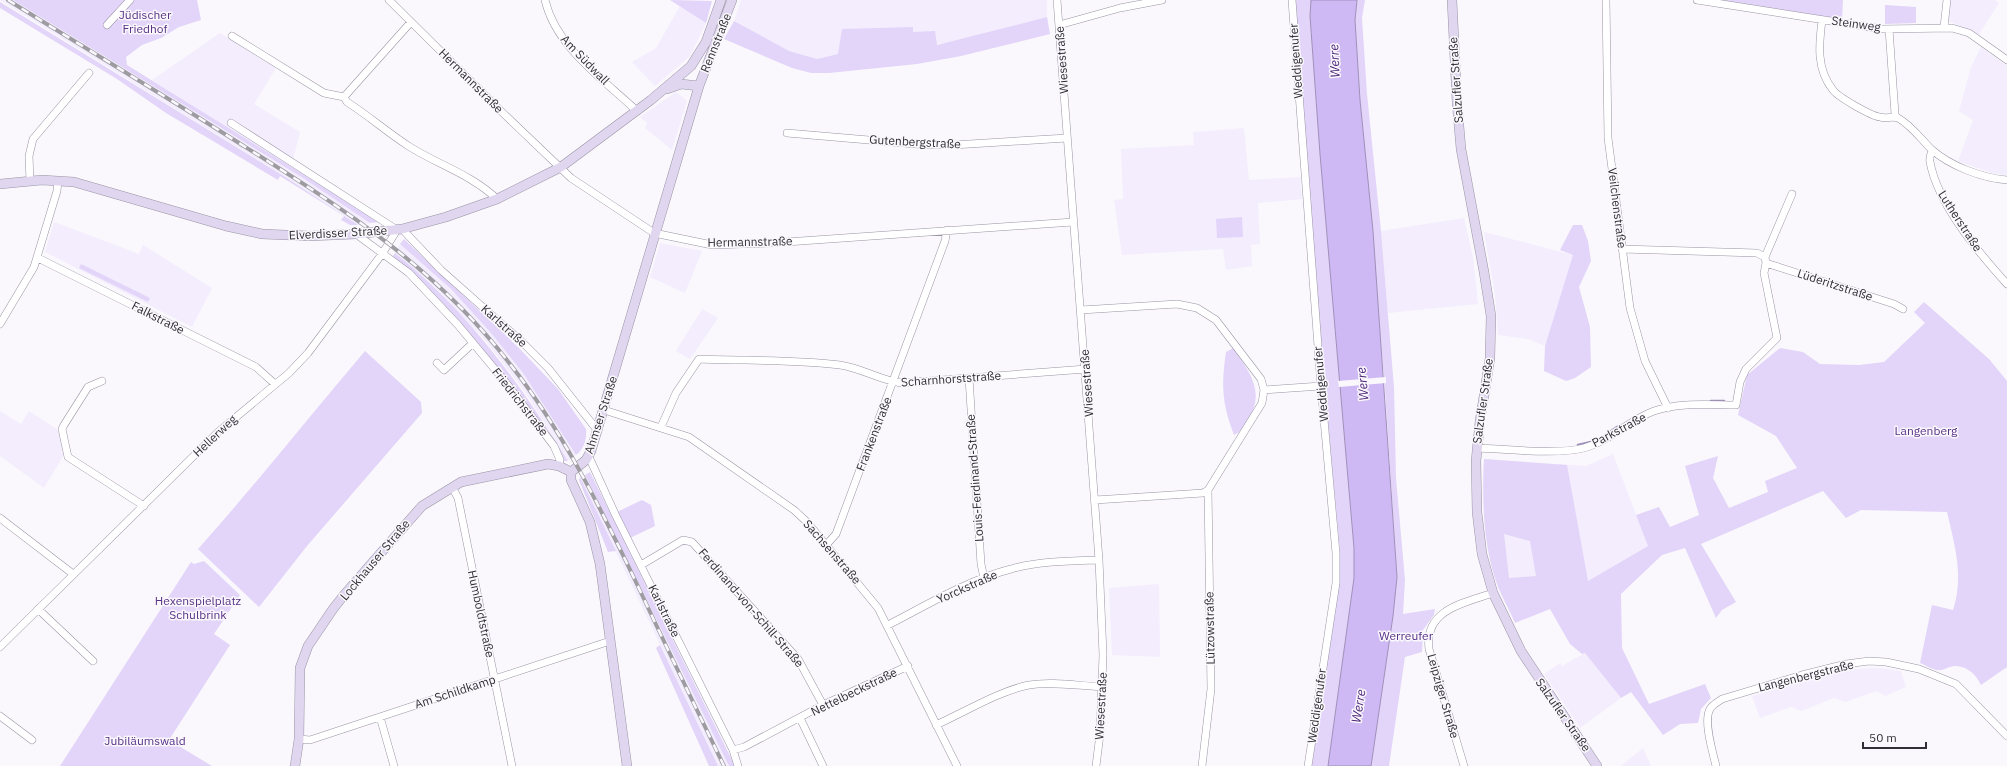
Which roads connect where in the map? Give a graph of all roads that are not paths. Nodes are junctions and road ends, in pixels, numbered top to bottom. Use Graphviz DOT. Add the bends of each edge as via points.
graph roads {
  1 [pos="130,0"];
  2 [pos="389,0"];
  3 [pos="545,0"];
  4 [pos="721,0"];
  5 [pos="732,0"];
  6 [pos="1057,0"];
  7 [pos="1162,0"];
  8 [pos="1292,0"];
  9 [pos="1606,0"];
  10 [pos="1697,0"];
  11 [pos="1946,0"];
  12 [pos="1451,2"];
  13 [pos="1822,20"];
  14 [pos="411,22"];
  15 [pos="1945,24"];
  16 [pos="106,25"];
  17 [pos="1059,25"];
  18 [pos="1889,29"];
  19 [pos="232,36"];
  20 [pos="706,42"];
  21 [pos="2007,60"];
  22 [pos="89,73"];
  23 [pos="699,86"];
  24 [pos="664,90"];
  25 [pos="344,97"];
  26 [pos="637,111"];
  27 [pos="1896,118"];
  28 [pos="232,123"];
  29 [pos="787,133"];
  30 [pos="1067,138"];
  31 [pos="1932,150"];
  32 [pos="561,167"];
  33 [pos="2007,180"];
  34 [pos="30,181"];
  35 [pos="58,181"];
  36 [pos="0,184"];
  37 [pos="1792,194"];
  38 [pos="497,199"];
  39 [pos="1073,222"];
  40 [pos="399,229"];
  41 [pos="947,230"];
  42 [pos="654,232"];
  43 [pos="356,234"];
  44 [pos="1622,248"];
  45 [pos="382,254"];
  46 [pos="38,258"];
  47 [pos="1766,260"];
  48 [pos="2007,284"];
  49 [pos="1903,309"];
  50 [pos="1081,310"];
  51 [pos="0,324"];
  52 [pos="473,343"];
  53 [pos="437,363"];
  54 [pos="1086,369"];
  55 [pos="969,378"];
  56 [pos="102,381"];
  57 [pos="893,382"];
  58 [pos="275,384"];
  59 [pos="1321,386"];
  60 [pos="1264,390"];
  61 [pos="1668,408"];
  62 [pos="604,410"];
  63 [pos="661,427"];
  64 [pos="598,431"];
  65 [pos="1477,448"];
  66 [pos="589,457"];
  67 [pos="559,466"];
  68 [pos="571,472"];
  69 [pos="452,487"];
  70 [pos="1208,490"];
  71 [pos="1095,500"];
  72 [pos="144,506"];
  73 [pos="0,518"];
  74 [pos="827,544"];
  75 [pos="1099,560"];
  76 [pos="641,564"];
  77 [pos="73,574"];
  78 [pos="984,578"];
  79 [pos="1493,592"];
  80 [pos="38,609"];
  81 [pos="888,625"];
  82 [pos="610,641"];
  83 [pos="0,647"];
  84 [pos="93,661"];
  85 [pos="908,666"];
  86 [pos="495,680"];
  87 [pos="1103,687"];
  88 [pos="823,705"];
  89 [pos="0,716"];
  90 [pos="380,717"];
  91 [pos="800,718"];
  92 [pos="936,725"];
  93 [pos="2007,736"];
  94 [pos="299,739"];
  95 [pos="32,740"];
  96 [pos="733,750"];
  97 [pos="295,766"];
  98 [pos="394,766"];
  99 [pos="512,766"];
  100 [pos="627,766"];
  101 [pos="738,766"];
  102 [pos="823,766"];
  103 [pos="957,766"];
  104 [pos="1096,766"];
  105 [pos="1202,766"];
  106 [pos="1308,766"];
  107 [pos="1464,766"];
  108 [pos="1597,766"];
  109 [pos="1716,766"];
  1 -- 16 [label="street"];
  2 -- 14 [label="street, Hermannstraße"];
  3 -- 26 [label="street, Am Südwall" via="558,32 569,47"];
  4 -- 20 [label="main road, Rennstraße"];
  5 -- 23 [label="main road, Rennstraße"];
  6 -- 17 [label="street, Wiesestraße"];
  7 -- 17 [label="street" via="1120,8"];
  8 -- 59 [label="street, Weddigenufer"];
  9 -- 44 [label="street, Veilchenstraße" via="1608,138"];
  10 -- 13 [label="street, Steinweg"];
  11 -- 15 [label="street"];
  12 -- 65 [label="main road, Salzufler Straße" via="1461,149 1490,316 1490,358"];
  13 -- 18 [label="street, Steinweg"];
  13 -- 27 [label="street" via="1818,48 1824,76 1833,91 1878,117"];
  14 -- 25 [label="street"];
  14 -- 32 [label="street, Hermannstraße"];
  15 -- 18 [label="street, Steinweg"];
  15 -- 21 [label="street, Steinweg" via="1969,33"];
  17 -- 30 [label="street, Wiesestraße"];
  18 -- 27 [label="street"];
  19 -- 25 [label="street" via="324,93"];
  20 -- 23 [label="main road"];
  20 -- 24 [label="main road, Elverdisser Straße" via="691,66"];
  22 -- 34 [label="street" via="34,139 29,156"];
  23 -- 24 [label="main road, Elverdisser Straße" via="681,84"];
  23 -- 42 [label="main road, Ahmser Straße"];
  24 -- 26 [label="main road, Elverdisser Straße"];
  25 -- 38 [label="street" via="347,102 411,148 486,188"];
  26 -- 32 [label="main road, Elverdisser Straße"];
  27 -- 31 [label="street" via="1912,129"];
  28 -- 40 [label="street, Karlstraße"];
  29 -- 30 [label="street, Gutenbergstraße" via="927,145"];
  30 -- 39 [label="street, Wiesestraße"];
  31 -- 33 [label="street" via="1972,172"];
  31 -- 48 [label="street, Lutherstraße" via="1930,160 1937,184 1948,206 1974,244"];
  32 -- 38 [label="main road, Elverdisser Straße"];
  32 -- 42 [label="street, Hermannstraße" via="571,178"];
  34 -- 35 [label="main road, Elverdisser Straße"];
  34 -- 36 [label="main road, Elverdisser Straße"];
  35 -- 43 [label="main road, Elverdisser Straße" via="91,185 243,230 280,236"];
  35 -- 46 [label="street"];
  37 -- 47 [label="street"];
  38 -- 40 [label="main road, Elverdisser Straße" via="446,217"];
  39 -- 41 [label="street, Hermannstraße"];
  39 -- 50 [label="street, Wiesestraße"];
  40 -- 43 [label="main road, Elverdisser Straße"];
  40 -- 45 [label="street, Hellerweg"];
  40 -- 64 [label="street, Karlstraße" via="548,368"];
  41 -- 42 [label="street, Hermannstraße" via="712,245"];
  41 -- 57 [label="street, Frankenstraße"];
  42 -- 62 [label="main road, Ahmser Straße"];
  43 -- 45 [label="street"];
  44 -- 47 [label="street, Lüderitzstraße" via="1757,253"];
  44 -- 61 [label="street, Veilchenstraße" via="1636,333 1645,360"];
  45 -- 52 [label="street, Friedrichstraße" via="409,273"];
  45 -- 58 [label="street, Hellerweg" via="308,353"];
  46 -- 51 [label="street"];
  46 -- 58 [label="street, Falkstraße" via="256,367"];
  47 -- 49 [label="street, Lüderitzstraße"];
  47 -- 61 [label="street, Parkstraße" via="1764,273 1777,338 1746,369 1740,382 1736,405"];
  50 -- 54 [label="street, Wiesestraße"];
  50 -- 60 [label="street" via="1177,304 1197,308 1216,320 1226,332 1261,379"];
  52 -- 53 [label="street" via="444,370"];
  52 -- 67 [label="street, Friedrichstraße" via="554,446 560,460"];
  54 -- 55 [label="street, Scharnhorststraße"];
  54 -- 71 [label="street, Wiesestraße"];
  55 -- 57 [label="street, Scharnhorststraße"];
  55 -- 78 [label="street, Louis-Ferdinand-Straße"];
  56 -- 72 [label="street" via="88,387 64,425 62,430 68,457"];
  57 -- 63 [label="street, Scharnhorststraße" via="858,368 827,364 699,359 676,393"];
  57 -- 74 [label="street, Frankenstraße" via="836,534"];
  58 -- 72 [label="street, Hellerweg" via="221,429"];
  59 -- 60 [label="street"];
  59 -- 106 [label="street, Weddigenufer" via="1336,553 1336,584"];
  60 -- 70 [label="street" via="1262,403 1255,417"];
  61 -- 65 [label="street, Parkstraße" via="1639,418 1598,443 1584,448 1557,451"];
  62 -- 63 [label="street, Sachsenstraße"];
  62 -- 64 [label="main road, Ahmser Straße"];
  63 -- 74 [label="street, Sachsenstraße" via="689,437 702,445 794,510"];
  64 -- 66 [label="main road, Ahmser Straße"];
  65 -- 79 [label="main road, Salzufler Straße" via="1478,532 1486,574"];
  66 -- 68 [label="main road, Ahmser Straße"];
  66 -- 76 [label="street, Karlstraße"];
  67 -- 68 [label="main road, Lockhauser Straße"];
  67 -- 69 [label="main road, Lockhauser Straße" via="548,464 462,482"];
  68 -- 82 [label="main road" via="571,480 590,522 596,544"];
  69 -- 86 [label="street, Humboldtstraße" via="458,498"];
  69 -- 94 [label="main road, Lockhauser Straße" via="416,510 332,609 313,638 299,676"];
  70 -- 71 [label="street" via="1203,493"];
  70 -- 105 [label="street, Lützowstraße" via="1211,689"];
  71 -- 75 [label="street, Wiesestraße"];
  72 -- 77 [label="street, Hellerweg"];
  73 -- 77 [label="street"];
  74 -- 81 [label="street, Sachsenstraße" via="865,590"];
  75 -- 78 [label="street, Yorckstraße" via="1031,564"];
  75 -- 87 [label="street, Wiesestraße"];
  76 -- 88 [label="street, Ferdinand-von-Schill-Straße" via="683,540 692,542 798,659"];
  76 -- 96 [label="street, Karlstraße"];
  77 -- 80 [label="street, Hellerweg"];
  78 -- 81 [label="street, Yorckstraße"];
  79 -- 107 [label="street, Leipziger Straße" via="1445,611 1436,619 1429,632 1429,650"];
  79 -- 108 [label="main road, Salzufler Straße" via="1534,673"];
  80 -- 83 [label="street, Hellerweg"];
  80 -- 84 [label="street"];
  81 -- 85 [label="street, Sachsenstraße"];
  82 -- 86 [label="street, Am Schildkamp"];
  82 -- 100 [label="main road"];
  85 -- 88 [label="street, Nettelbeckstraße"];
  85 -- 92 [label="street, Sachsenstraße"];
  86 -- 90 [label="street, Am Schildkamp"];
  86 -- 99 [label="street, Humboldtstraße"];
  87 -- 92 [label="street" via="1029,685 993,698"];
  87 -- 104 [label="street, Wiesestraße"];
  88 -- 91 [label="street, Nettelbeckstraße"];
  89 -- 95 [label="street"];
  90 -- 94 [label="street, Am Schildkamp" via="310,740"];
  90 -- 98 [label="street"];
  91 -- 96 [label="street, Nettelbeckstraße" via="744,747"];
  91 -- 102 [label="street, Nettelbeckstraße"];
  92 -- 103 [label="street, Sachsenstraße"];
  93 -- 109 [label="street, Langenbergstraße" via="1956,684 1919,669 1886,662 1856,662 1796,676 1722,699 1710,708 1708,714"];
  94 -- 97 [label="main road, Lockhauser Straße"];
  96 -- 101 [label="street, Karlstraße"];
}
